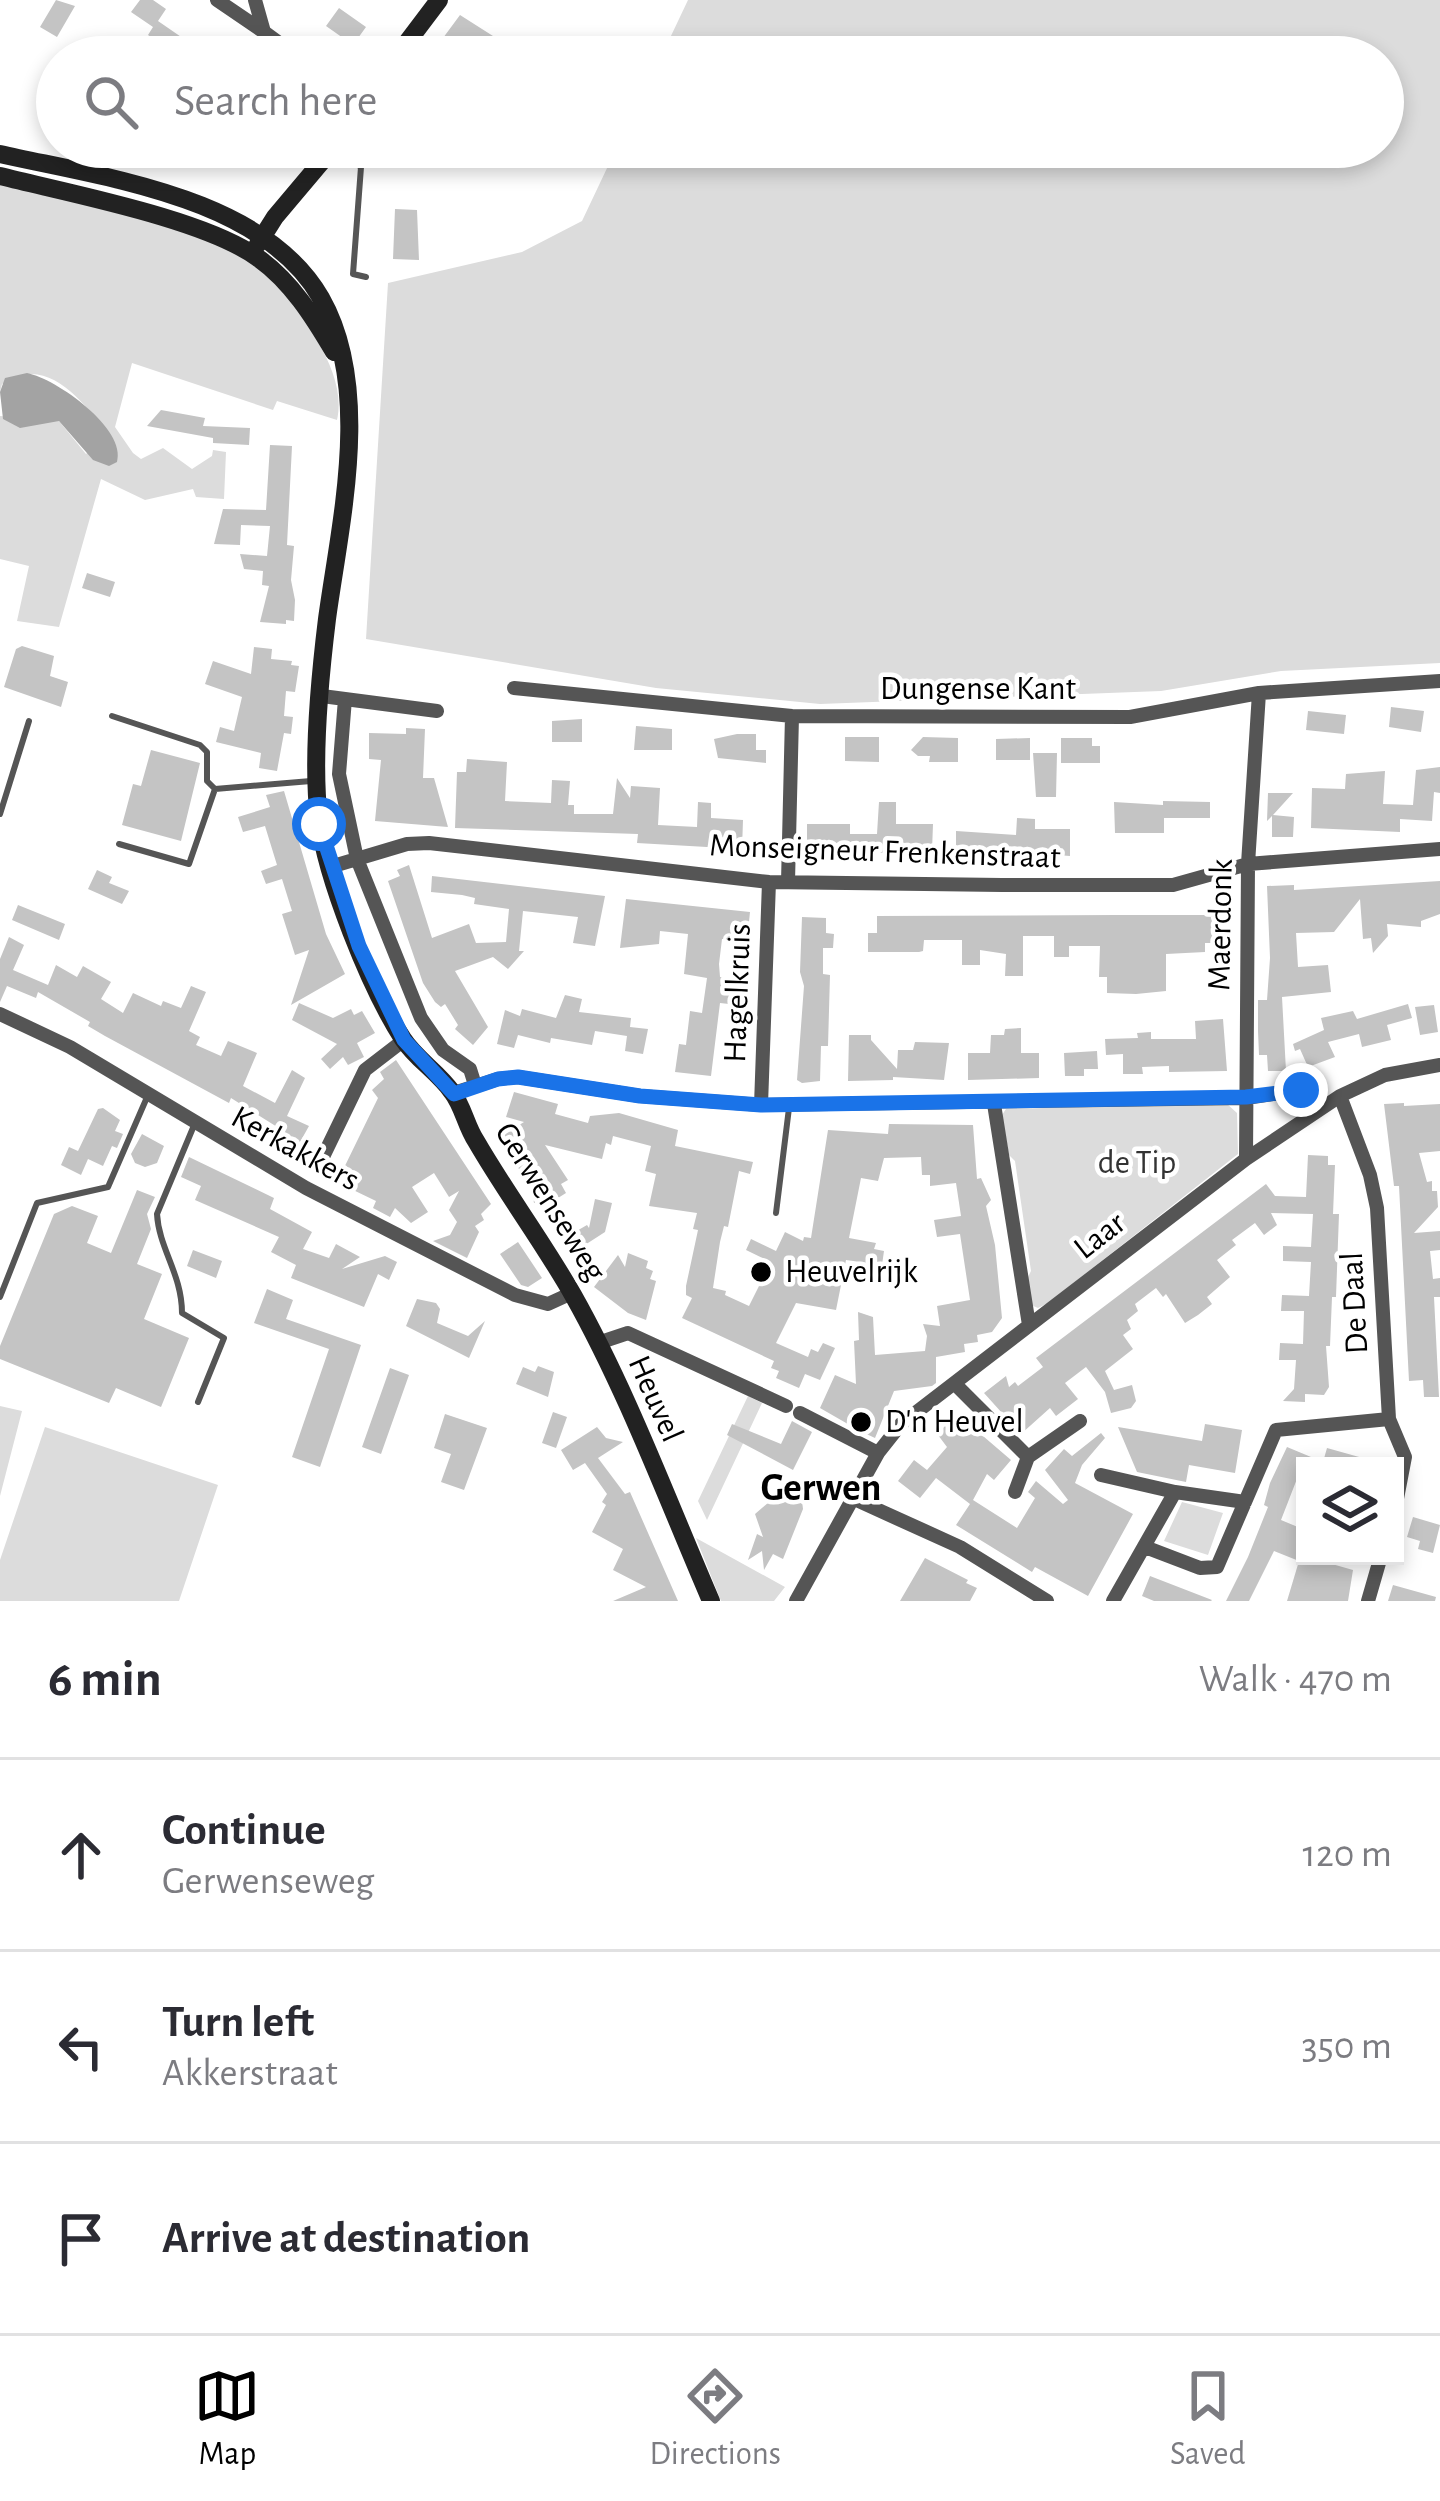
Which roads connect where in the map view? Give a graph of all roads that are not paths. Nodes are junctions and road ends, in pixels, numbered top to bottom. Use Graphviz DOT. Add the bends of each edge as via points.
graph roads {
  1 [pos="217,0"];
  2 [pos="254,0"];
  3 [pos="439,0"];
  4 [pos="264,32"];
  5 [pos="269,36"];
  6 [pos="412,36"];
  7 [pos="0,154"];
  8 [pos="36,163"];
  9 [pos="55,168"];
  10 [pos="319,168"];
  11 [pos="361,168"];
  12 [pos="0,176"];
  13 [pos="268,238"];
  14 [pos="254,254"];
  15 [pos="366,277"];
  16 [pos="343,366"];
  17 [pos="1440,681"];
  18 [pos="514,688"];
  19 [pos="1259,693"];
  20 [pos="322,696"];
  21 [pos="346,699"];
  22 [pos="436,711"];
  23 [pos="112,716"];
  24 [pos="791,716"];
  25 [pos="28,721"];
  26 [pos="315,781"];
  27 [pos="215,789"];
  28 [pos="0,814"];
  29 [pos="119,844"];
  30 [pos="1440,849"];
  31 [pos="357,859"];
  32 [pos="1248,864"];
  33 [pos="330,867"];
  34 [pos="770,882"];
  35 [pos="788,882"];
  36 [pos="0,1014"];
  37 [pos="404,1040"];
  38 [pos="1440,1065"];
  39 [pos="475,1085"];
  40 [pos="1301,1090"];
  41 [pos="454,1094"];
  42 [pos="148,1095"];
  43 [pos="1340,1096"];
  44 [pos="1246,1097"];
  45 [pos="994,1104"];
  46 [pos="761,1105"];
  47 [pos="790,1105"];
  48 [pos="195,1123"];
  49 [pos="1246,1159"];
  50 [pos="321,1161"];
  51 [pos="776,1213"];
  52 [pos="572,1293"];
  53 [pos="0,1298"];
  54 [pos="1028,1325"];
  55 [pos="598,1343"];
  56 [pos="956,1384"];
  57 [pos="198,1402"];
  58 [pos="1389,1419"];
  59 [pos="1080,1421"];
  60 [pos="878,1453"];
  61 [pos="1028,1457"];
  62 [pos="1404,1462"];
  63 [pos="1100,1475"];
  64 [pos="1015,1492"];
  65 [pos="1175,1492"];
  66 [pos="852,1498"];
  67 [pos="1245,1502"];
  68 [pos="1145,1547"];
  69 [pos="1378,1565"];
  70 [pos="711,1601"];
  71 [pos="796,1601"];
  72 [pos="1047,1601"];
  73 [pos="1113,1601"];
  74 [pos="1368,1601"];
  1 -- 4 [label="street"];
  2 -- 4 [label="street"];
  3 -- 6 [label="street"];
  4 -- 5 [label="street"];
  7 -- 8 [label="street"];
  9 -- 13 [label="street" via="207,207"];
  10 -- 13 [label="street"];
  11 -- 15 [label="lane" via="353,274"];
  12 -- 14 [label="street" via="167,221"];
  13 -- 14 [label="street"];
  13 -- 16 [label="street, Gerwenseweg" via="322,300"];
  14 -- 16 [label="street, Gerwenseweg" via="308,311"];
  16 -- 20 [label="street, Gerwenseweg" via="349,476"];
  17 -- 19 [label="street, Dungense Kant"];
  18 -- 24 [label="street, Dungense Kant"];
  19 -- 24 [label="street, Dungense Kant" via="1130,717"];
  19 -- 32 [label="street, Maerdonk"];
  20 -- 21 [label="street"];
  20 -- 26 [label="street, Gerwenseweg"];
  21 -- 22 [label="street"];
  21 -- 31 [label="street, Gerwenseweg" via="339,774"];
  23 -- 27 [label="lane" via="200,745"];
  24 -- 35 [label="street"];
  25 -- 28 [label="lane"];
  26 -- 27 [label="lane"];
  26 -- 33 [label="street, Gerwenseweg"];
  27 -- 29 [label="lane" via="189,864"];
  30 -- 32 [label="street, Monseigneur Frenkenstraat"];
  31 -- 33 [label="street, Monseigneur Frenkenstraat"];
  31 -- 34 [label="street, Monseigneur Frenkenstraat" via="429,843"];
  31 -- 39 [label="street, Gerwenseweg" via="421,1018 443,1050 470,1069"];
  32 -- 35 [label="street, Monseigneur Frenkenstraat" via="1173,885"];
  32 -- 44 [label="street, Maerdonk"];
  33 -- 37 [label="street, Gerwenseweg"];
  34 -- 35 [label="street, Monseigneur Frenkenstraat"];
  34 -- 46 [label="street, Hagelkruis"];
  36 -- 42 [label="street, Kerkakkers"];
  37 -- 41 [label="street, Gerwenseweg"];
  37 -- 50 [label="street" via="365,1070"];
  38 -- 43 [label="street, Laar"];
  39 -- 41 [label="street"];
  39 -- 46 [label="street" via="518,1077"];
  40 -- 44 [label="street"];
  41 -- 52 [label="street, Gerwenseweg"];
  42 -- 48 [label="street, Kerkakkers"];
  42 -- 53 [label="lane" via="108,1187 37,1203"];
  43 -- 49 [label="street, Laar"];
  43 -- 58 [label="street, De Daal" via="1377,1208"];
  44 -- 45 [label="street"];
  44 -- 49 [label="street, Maerdonk"];
  45 -- 47 [label="street"];
  45 -- 54 [label="street"];
  46 -- 47 [label="street"];
  47 -- 51 [label="lane"];
  48 -- 52 [label="street, Kerkakkers" via="515,1295 548,1304"];
  48 -- 57 [label="lane" via="157,1214 182,1287 182,1312 224,1338"];
  49 -- 54 [label="street, Laar"];
  52 -- 55 [label="street, Gerwenseweg"];
  54 -- 56 [label="street, Laar"];
  55 -- 60 [label="street, Heuvel" via="628,1333"];
  55 -- 70 [label="street, Heuvel"];
  56 -- 60 [label="street, Laar"];
  56 -- 61 [label="street"];
  58 -- 62 [label="street, De Daal"];
  58 -- 67 [label="street" via="1276,1430"];
  59 -- 61 [label="street"];
  60 -- 66 [label="street"];
  61 -- 64 [label="street"];
  63 -- 65 [label="street"];
  65 -- 67 [label="street"];
  65 -- 68 [label="street"];
  66 -- 71 [label="street"];
  66 -- 72 [label="street" via="961,1547"];
  67 -- 68 [label="street" via="1216,1568"];
  68 -- 73 [label="street"];
  69 -- 74 [label="street"];
}
